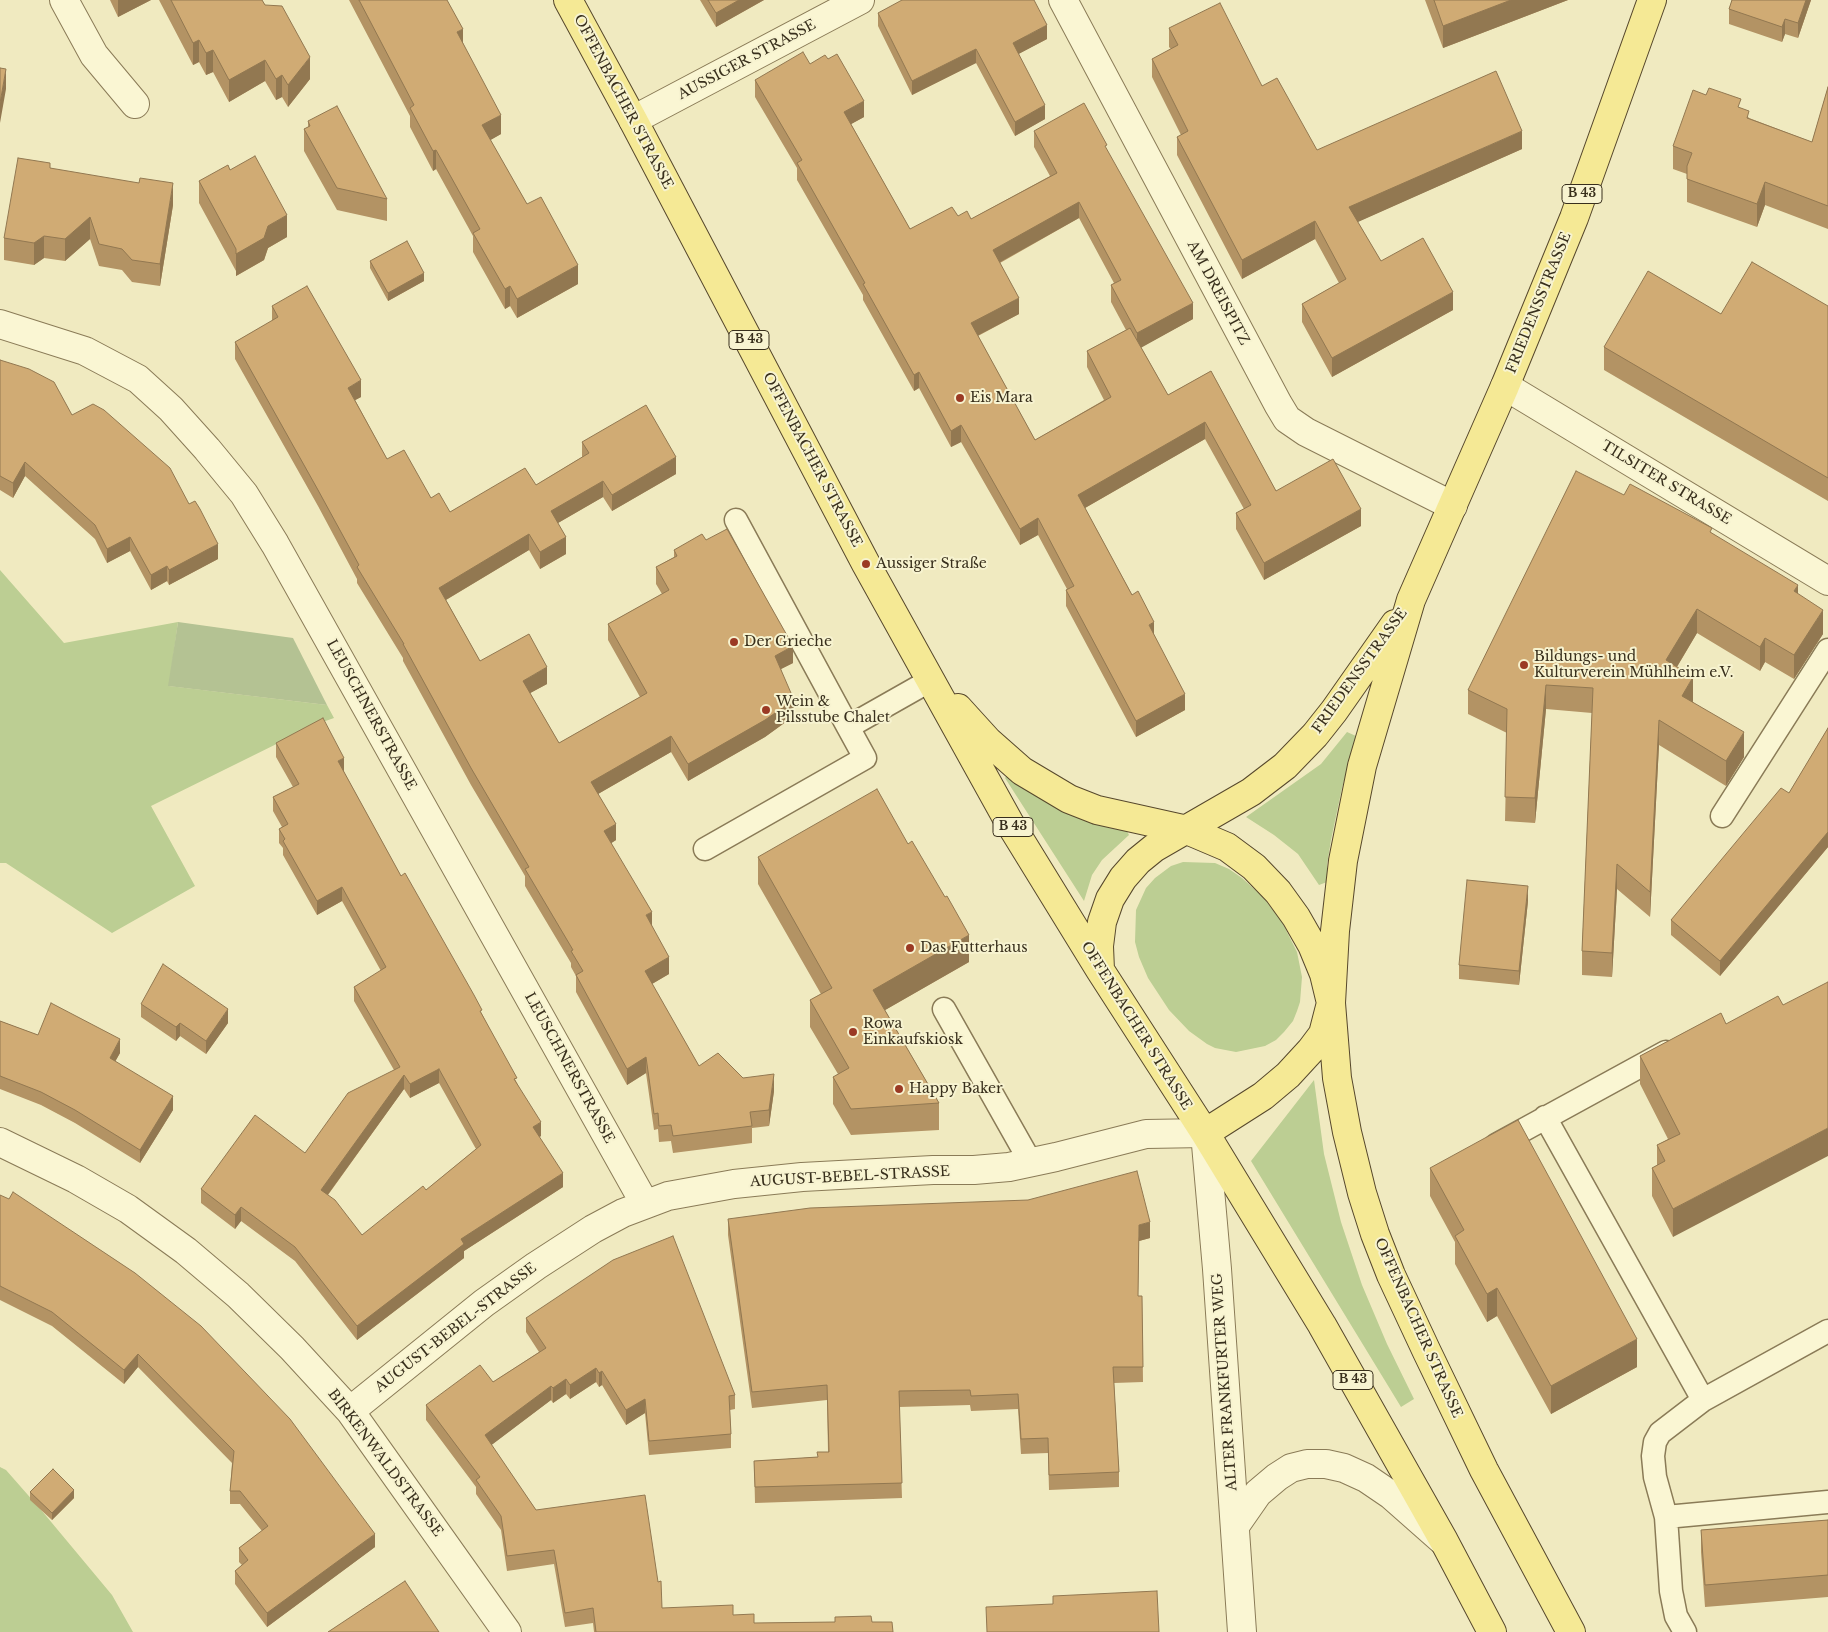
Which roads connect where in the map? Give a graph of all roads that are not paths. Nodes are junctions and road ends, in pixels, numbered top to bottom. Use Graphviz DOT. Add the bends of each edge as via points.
graph roads {
  1 [pos="64,0"];
  2 [pos="568,0"];
  3 [pos="860,0"];
  4 [pos="1063,0"];
  5 [pos="1652,0"];
  6 [pos="135,104"];
  7 [pos="633,120"];
  8 [pos="0,324"];
  9 [pos="1505,386"];
  10 [pos="1453,506"];
  11 [pos="736,520"];
  12 [pos="1828,581"];
  13 [pos="1411,600"];
  14 [pos="1828,650"];
  15 [pos="931,680"];
  16 [pos="848,727"];
  17 [pos="1722,816"];
  18 [pos="1187,830"];
  19 [pos="705,849"];
  20 [pos="1100,970"];
  21 [pos="1331,1003"];
  22 [pos="944,1009"];
  23 [pos="1684,1042"];
  24 [pos="1545,1118"];
  25 [pos="1204,1133"];
  26 [pos="0,1142"];
  27 [pos="1480,1154"];
  28 [pos="1031,1163"];
  29 [pos="645,1204"];
  30 [pos="1828,1331"];
  31 [pos="1703,1400"];
  32 [pos="350,1411"];
  33 [pos="1828,1502"];
  34 [pos="1666,1517"];
  35 [pos="1235,1526"];
  36 [pos="1444,1541"];
  37 [pos="507,1632"];
  38 [pos="1242,1632"];
  39 [pos="1492,1632"];
  40 [pos="1571,1632"];
  41 [pos="1685,1632"];
  1 -- 6 [label="street" via="94,55"];
  2 -- 7 [label="main road, OFFENBACHER STRASSE / B 43"];
  3 -- 7 [label="street, AUSSIGER STRASSE"];
  4 -- 10 [label="street, AM DREISPITZ" via="1287,418 1306,432"];
  5 -- 9 [label="main road, FRIEDENSSTRASSE / B 43" via="1574,218"];
  7 -- 15 [label="main road, OFFENBACHER STRASSE / B 43" via="866,564"];
  8 -- 29 [label="street, LEUSCHNERSTRASSE" via="85,351 138,380 171,409 244,494 280,552"];
  9 -- 10 [label="main road, FRIEDENSSTRASSE / B 43"];
  9 -- 12 [label="street, TILSITER STRASSE"];
  10 -- 13 [label="main road, FRIEDENSSTRASSE / B 43"];
  11 -- 16 [label="lane"];
  13 -- 18 [label="main road, FRIEDENSSTRASSE" via="1334,711 1291,760 1251,792"];
  13 -- 21 [label="main road, FRIEDENSSTRASSE" via="1362,766 1345,852 1335,931"];
  14 -- 17 [label="lane"];
  15 -- 16 [label="lane"];
  15 -- 18 [label="main road, OFFENBACHER STRASSE" via="988,741 1041,784 1097,810"];
  15 -- 20 [label="main road, OFFENBACHER STRASSE / B 43" via="1009,822"];
  16 -- 19 [label="lane" via="865,758"];
  18 -- 20 [label="main road, FRIEDENSSTRASSE" via="1138,861 1110,898 1102,922"];
  18 -- 21 [label="main road, OFFENBACHER STRASSE" via="1227,847 1254,867 1278,892 1312,945"];
  20 -- 25 [label="main road, OFFENBACHER STRASSE / B 43"];
  21 -- 25 [label="main road" via="1323,1034 1288,1074 1263,1096"];
  21 -- 40 [label="main road, OFFENBACHER STRASSE" via="1337,1078 1347,1132 1375,1234 1426,1352 1484,1470"];
  22 -- 28 [label="lane"];
  23 -- 24 [label="lane"];
  24 -- 27 [label="lane"];
  24 -- 31 [label="lane"];
  25 -- 28 [label="street, AUGUST-BEBEL-STRASSE" via="1146,1134"];
  25 -- 35 [label="street, ALTER FRANKFURTER WEG"];
  25 -- 36 [label="main road, OFFENBACHER STRASSE / B 43" via="1322,1325"];
  26 -- 32 [label="street, BIRKENWALDSTRASSE" via="105,1195 186,1252 238,1295"];
  28 -- 29 [label="street, AUGUST-BEBEL-STRASSE" via="974,1170 802,1177 743,1183 695,1190"];
  29 -- 32 [label="street, AUGUST-BEBEL-STRASSE" via="593,1229 536,1266 484,1303"];
  30 -- 31 [label="lane"];
  31 -- 34 [label="lane" via="1660,1433 1655,1442 1655,1477"];
  32 -- 37 [label="street, BIRKENWALDSTRASSE"];
  33 -- 34 [label="lane"];
  34 -- 41 [label="lane" via="1671,1591 1676,1616"];
  35 -- 36 [label="street" via="1258,1493 1277,1476 1307,1464 1326,1464 1366,1478"];
  35 -- 38 [label="street, ALTER FRANKFURTER WEG"];
  36 -- 39 [label="main road, OFFENBACHER STRASSE / B 43"];
}
